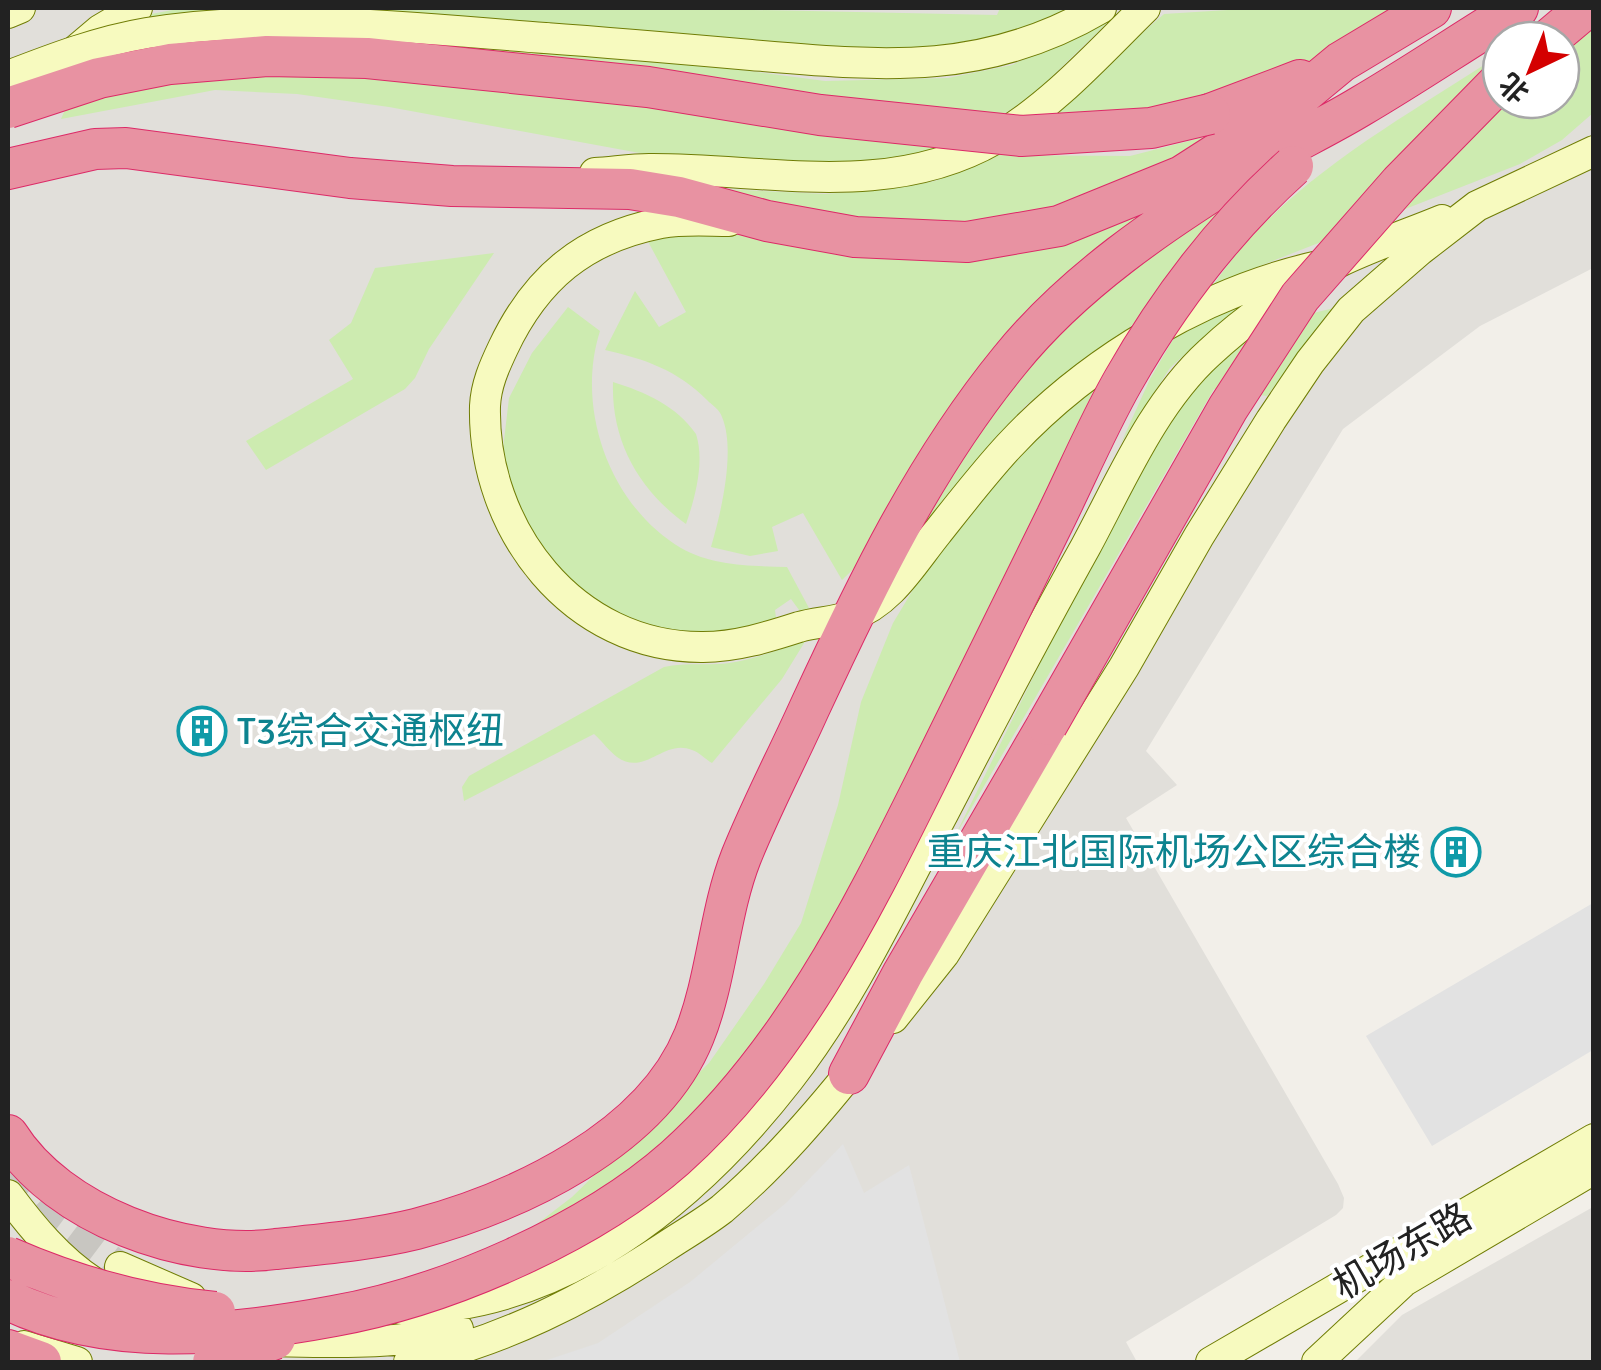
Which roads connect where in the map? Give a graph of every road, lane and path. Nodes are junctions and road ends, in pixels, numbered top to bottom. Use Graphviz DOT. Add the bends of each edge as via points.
graph roads {
  1 [pos="20,8"];
  2 [pos="137,8"];
  3 [pos="1101,8"];
  4 [pos="1146,8"];
  5 [pos="1431,8"];
  6 [pos="8,13"];
  7 [pos="1509,13"];
  8 [pos="1341,62"];
  9 [pos="8,76"];
  10 [pos="1481,100"];
  11 [pos="1359,108"];
  12 [pos="8,109"];
  13 [pos="95,148"];
  14 [pos="8,151"];
  15 [pos="1594,151"];
  16 [pos="8,169"];
  17 [pos="639,179"];
  18 [pos="1477,206"];
  19 [pos="768,221"];
  20 [pos="588,249"];
  21 [pos="1337,262"];
  22 [pos="852,616"];
  23 [pos="838,1086"];
  24 [pos="8,1135"];
  25 [pos="1594,1139"];
  26 [pos="1594,1169"];
  27 [pos="8,1196"];
  28 [pos="8,1258"];
  29 [pos="120,1267"];
  30 [pos="8,1300"];
  31 [pos="377,1308"];
  32 [pos="321,1319"];
  33 [pos="431,1336"];
  34 [pos="8,1340"];
  35 [pos="8,1350"];
  36 [pos="41,1362"];
  37 [pos="78,1362"];
  38 [pos="214,1362"];
  39 [pos="409,1362"];
  40 [pos="1210,1362"];
  41 [pos="1318,1362"];
  1 -- 6 [label="main road"];
  2 -- 12 [label="main road" via="100,30"];
  3 -- 9 [label="main road, bridge" via="1042,38 908,65 355,24 243,24 145,34"];
  4 -- 17 [label="main road" via="1044,104 998,138 939,162 859,177"];
  5 -- 8 [label="highway"];
  7 -- 11 [label="highway"];
  8 -- 12 [label="highway, bridge" via="1210,114 1150,128 1021,136 367,58 267,56 170,64 99,78"];
  8 -- 19 [label="highway" via="1182,176 1059,226 935,242"];
  10 -- 23 [label="highway, bridge" via="1300,297 1228,408"];
  11 -- 22 [label="highway" via="1164,224 1095,275 1013,356 952,436"];
  11 -- 31 [label="highway, bridge" via="1251,204 1187,280 1122,382 884,866 812,994 750,1077 683,1150 627,1194 525,1252"];
  13 -- 14 [label="main road"];
  13 -- 16 [label="highway"];
  13 -- 17 [label="highway" via="452,186"];
  15 -- 18 [label="main road"];
  17 -- 19 [label="highway" via="680,198"];
  17 -- 20 [label="main road"];
  18 -- 21 [label="main road"];
  18 -- 23 [label="main road" via="1351,310 1310,362 944,954"];
  19 -- 20 [label="main road" via="664,222"];
  20 -- 22 [label="main road" via="547,279 515,321 485,404 488,461 502,508 546,578 606,624 657,643 703,647 758,640"];
  21 -- 22 [label="main road" via="1278,275 1196,308 1109,360 1010,444 905,576"];
  21 -- 31 [label="main road" via="1207,354 1171,397 833,1013 790,1078 725,1153 630,1234 538,1284 442,1309"];
  22 -- 24 [label="highway" via="738,862 692,1042 644,1109 568,1166 475,1211 412,1230 252,1252 184,1244 123,1226 41,1174"];
  23 -- 33 [label="main road" via="644,1242 528,1302"];
  23 -- 39 [label="main road" via="720,1210 642,1262 555,1313"];
  25 -- 40 [label="main road, 机场东路"];
  26 -- 41 [label="main road, 机场东路" via="1404,1281"];
  27 -- 33 [label="main road" via="79,1273 146,1316 202,1335 316,1342"];
  28 -- 32 [label="highway, bridge" via="174,1308"];
  29 -- 33 [label="main road" via="187,1297 255,1316"];
  30 -- 32 [label="highway, bridge" via="90,1328 142,1334"];
  31 -- 32 [label="highway, bridge"];
  32 -- 38 [label="highway, bridge"];
  34 -- 37 [label="main road"];
  35 -- 36 [label="highway"];
}
